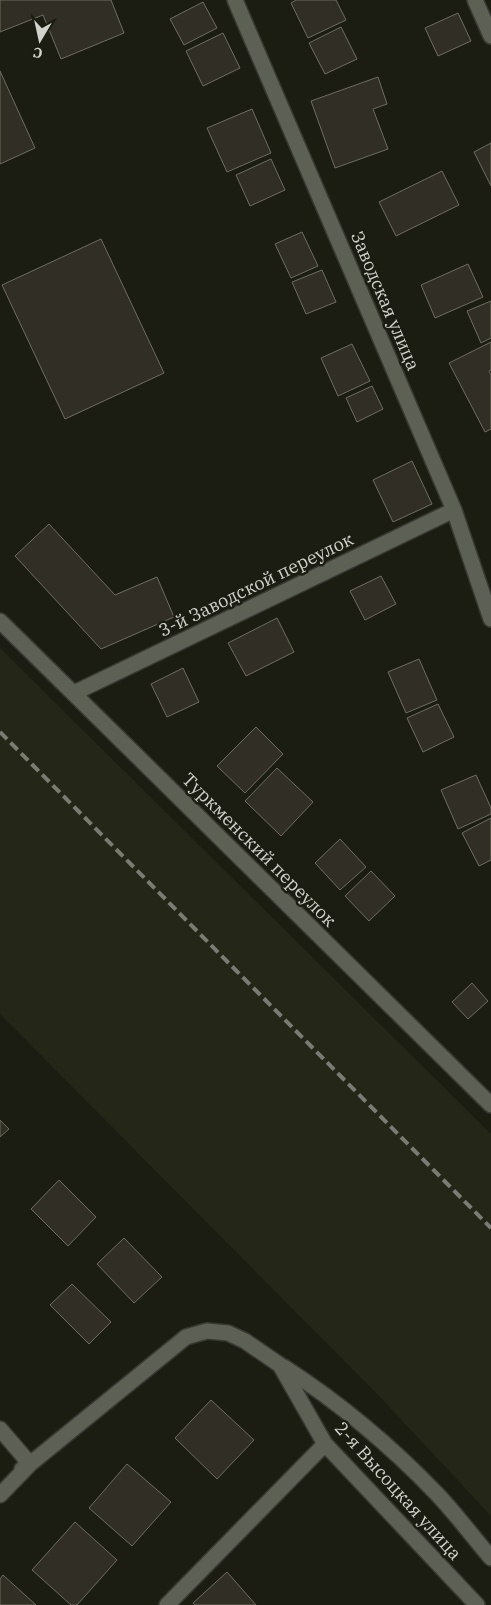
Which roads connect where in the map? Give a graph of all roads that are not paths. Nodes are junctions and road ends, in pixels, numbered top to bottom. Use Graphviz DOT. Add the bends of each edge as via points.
graph roads {
  1 [pos="235,0"];
  2 [pos="475,0"];
  3 [pos="491,36"];
  4 [pos="454,510"];
  5 [pos="491,618"];
  6 [pos="0,621"];
  7 [pos="74,693"];
  8 [pos="491,1105"];
  9 [pos="280,1365"];
  10 [pos="0,1429"];
  11 [pos="325,1444"];
  12 [pos="30,1464"];
  13 [pos="0,1484"];
  14 [pos="0,1495"];
  15 [pos="491,1558"];
  16 [pos="167,1605"];
  17 [pos="477,1605"];
  1 -- 4 [label="street, Заводская улица"];
  2 -- 3 [label="street"];
  4 -- 5 [label="street, Заводская улица"];
  4 -- 7 [label="street, 3-й Заводской переулок"];
  6 -- 7 [label="street, Туркменский переулок"];
  7 -- 8 [label="street, Туркменский переулок"];
  9 -- 11 [label="street, 2-я Высоцкая улица"];
  9 -- 12 [label="street, 2-я Высоцкая улица" via="228,1333 207,1330 186,1337"];
  9 -- 15 [label="street" via="318,1389 400,1458 437,1494"];
  10 -- 12 [label="street"];
  11 -- 16 [label="street"];
  11 -- 17 [label="street, 2-я Высоцкая улица"];
  12 -- 13 [label="street"];
  12 -- 14 [label="street"];
}
